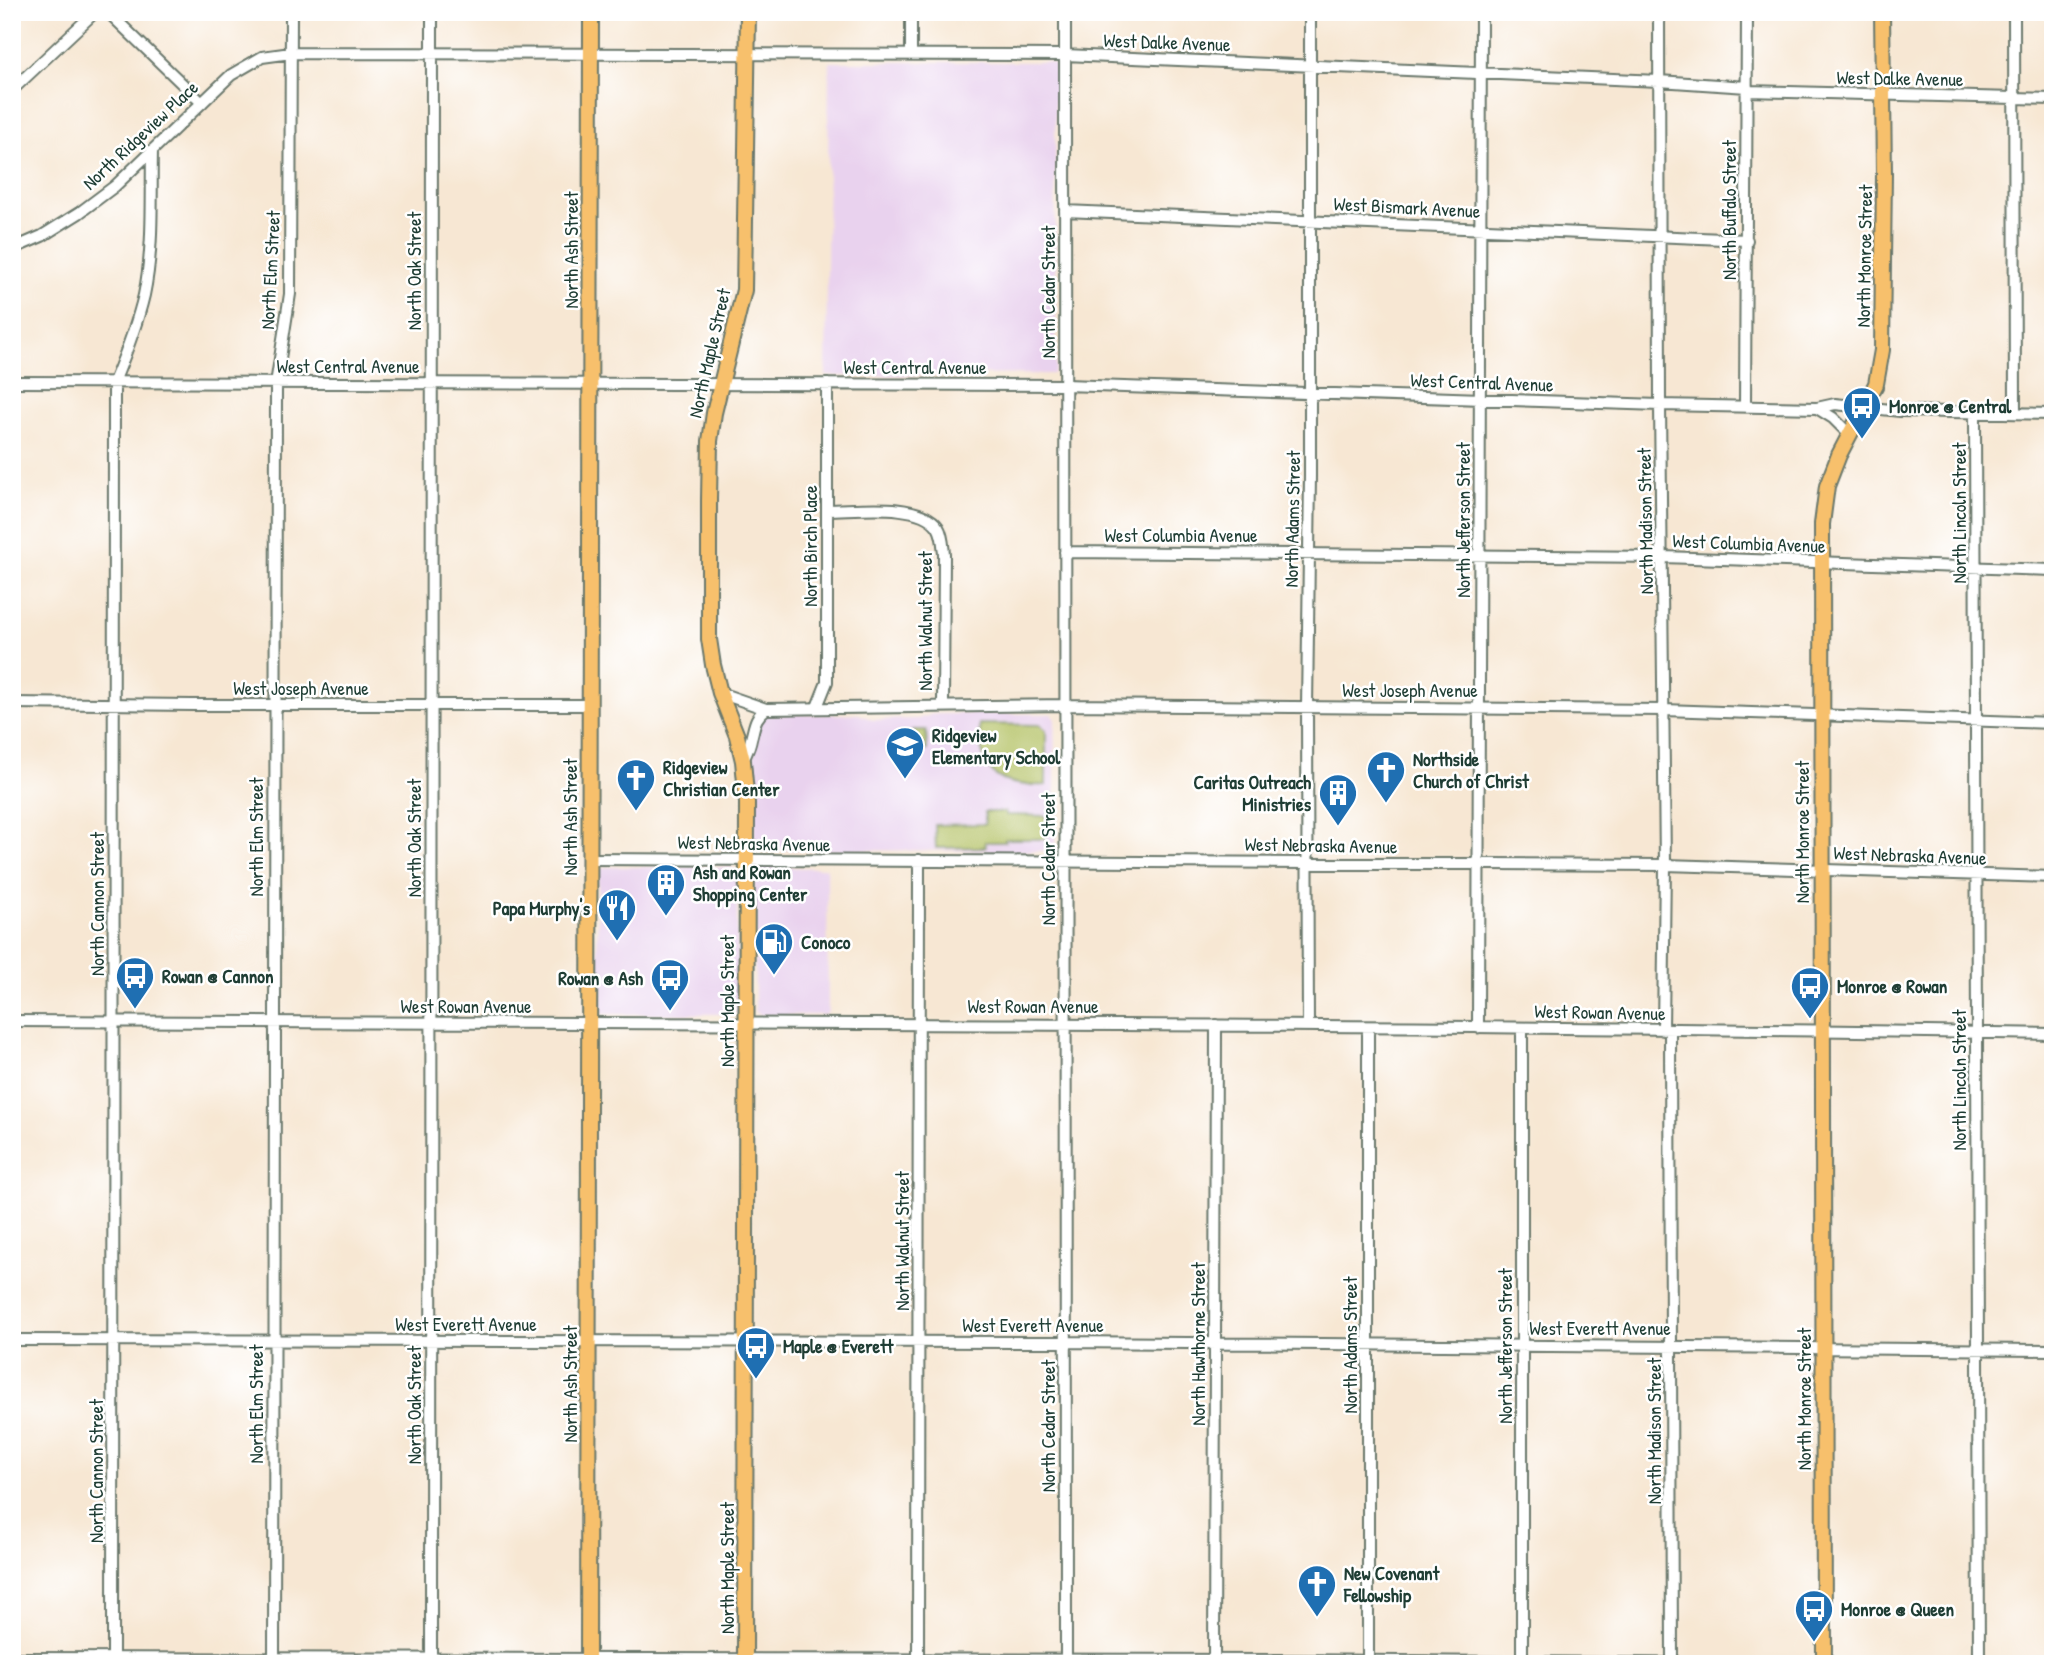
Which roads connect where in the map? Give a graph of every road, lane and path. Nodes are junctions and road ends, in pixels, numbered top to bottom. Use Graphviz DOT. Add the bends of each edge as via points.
graph roads {
  1 [pos="95,12"];
  2 [pos="108,12"];
  3 [pos="291,12"];
  4 [pos="432,12"];
  5 [pos="591,12"];
  6 [pos="748,12"];
  7 [pos="911,12"];
  8 [pos="1065,12"];
  9 [pos="1310,12"];
  10 [pos="1481,12"];
  11 [pos="1659,12"];
  12 [pos="1747,12"];
  13 [pos="1882,12"];
  14 [pos="2014,12"];
  15 [pos="432,52"];
  16 [pos="591,52"];
  17 [pos="291,53"];
  18 [pos="911,53"];
  19 [pos="748,54"];
  20 [pos="1065,55"];
  21 [pos="1310,65"];
  22 [pos="1481,73"];
  23 [pos="1659,81"];
  24 [pos="12,90"];
  25 [pos="1747,90"];
  26 [pos="1883,95"];
  27 [pos="2015,97"];
  28 [pos="2053,99"];
  29 [pos="201,103"];
  30 [pos="152,150"];
  31 [pos="1065,211"];
  32 [pos="1309,220"];
  33 [pos="1481,228"];
  34 [pos="1659,238"];
  35 [pos="1747,240"];
  36 [pos="12,249"];
  37 [pos="12,382"];
  38 [pos="114,382"];
  39 [pos="276,384"];
  40 [pos="432,384"];
  41 [pos="590,384"];
  42 [pos="720,384"];
  43 [pos="827,384"];
  44 [pos="1065,385"];
  45 [pos="1310,394"];
  46 [pos="1481,400"];
  47 [pos="1660,405"];
  48 [pos="1745,407"];
  49 [pos="1817,408"];
  50 [pos="1865,409"];
  51 [pos="1975,413"];
  52 [pos="2015,413"];
  53 [pos="2053,414"];
  54 [pos="1850,435"];
  55 [pos="828,510"];
  56 [pos="1065,552"];
  57 [pos="1309,553"];
  58 [pos="1480,555"];
  59 [pos="1663,557"];
  60 [pos="1821,563"];
  61 [pos="1977,567"];
  62 [pos="2053,570"];
  63 [pos="720,693"];
  64 [pos="12,703"];
  65 [pos="114,703"];
  66 [pos="274,705"];
  67 [pos="590,705"];
  68 [pos="943,705"];
  69 [pos="1066,705"];
  70 [pos="432,706"];
  71 [pos="817,707"];
  72 [pos="1307,707"];
  73 [pos="1479,708"];
  74 [pos="766,709"];
  75 [pos="1664,710"];
  76 [pos="1821,717"];
  77 [pos="1975,722"];
  78 [pos="2053,723"];
  79 [pos="743,761"];
  80 [pos="590,859"];
  81 [pos="747,859"];
  82 [pos="919,860"];
  83 [pos="1066,860"];
  84 [pos="1308,863"];
  85 [pos="1480,864"];
  86 [pos="1665,865"];
  87 [pos="1822,870"];
  88 [pos="1976,875"];
  89 [pos="2053,877"];
  90 [pos="12,1021"];
  91 [pos="114,1022"];
  92 [pos="430,1023"];
  93 [pos="746,1023"];
  94 [pos="274,1024"];
  95 [pos="590,1024"];
  96 [pos="920,1024"];
  97 [pos="1066,1024"];
  98 [pos="1216,1025"];
  99 [pos="1308,1026"];
  100 [pos="1368,1027"];
  101 [pos="1478,1028"];
  102 [pos="1522,1029"];
  103 [pos="1667,1030"];
  104 [pos="1822,1032"];
  105 [pos="1976,1033"];
  106 [pos="2053,1034"];
  107 [pos="114,1339"];
  108 [pos="12,1340"];
  109 [pos="431,1340"];
  110 [pos="274,1341"];
  111 [pos="589,1342"];
  112 [pos="746,1342"];
  113 [pos="919,1342"];
  114 [pos="1065,1342"];
  115 [pos="1215,1343"];
  116 [pos="1367,1345"];
  117 [pos="1522,1346"];
  118 [pos="1671,1346"];
  119 [pos="1823,1348"];
  120 [pos="1977,1349"];
  121 [pos="2053,1350"];
  122 [pos="12,1658"];
  123 [pos="113,1660"];
  124 [pos="274,1661"];
  125 [pos="431,1661"];
  126 [pos="746,1661"];
  127 [pos="918,1661"];
  128 [pos="588,1662"];
  129 [pos="1066,1662"];
  130 [pos="1214,1662"];
  131 [pos="1368,1662"];
  132 [pos="1522,1663"];
  133 [pos="1672,1663"];
  134 [pos="1721,1664"];
  135 [pos="1824,1664"];
  136 [pos="1979,1664"];
  1 -- 24 [label="street"];
  2 -- 29 [label="street"];
  3 -- 17 [label="street, North Elm Street"];
  4 -- 15 [label="street, North Oak Street"];
  5 -- 16 [label="main road, North Ash Street"];
  6 -- 19 [label="main road, North Maple Street"];
  7 -- 18 [label="street"];
  8 -- 20 [label="street, North Cedar Street"];
  9 -- 21 [label="street, North Adams Street"];
  10 -- 22 [label="street, North Jefferson Street"];
  11 -- 23 [label="street, North Madison Street"];
  12 -- 25 [label="street, North Buffalo Street"];
  13 -- 26 [label="main road, North Monroe Street"];
  14 -- 27 [label="street"];
  15 -- 16 [label="street, West Dalke Avenue"];
  15 -- 17 [label="street, West Dalke Avenue"];
  15 -- 40 [label="street, North Oak Street"];
  16 -- 19 [label="street, West Dalke Avenue"];
  16 -- 41 [label="main road, North Ash Street"];
  17 -- 29 [label="street, North Ridgeview Place" via="262,57 231,75"];
  17 -- 39 [label="street, North Elm Street" via="290,294"];
  18 -- 19 [label="street, West Dalke Avenue"];
  18 -- 20 [label="street, West Dalke Avenue"];
  19 -- 42 [label="main road, North Maple Street" via="744,290"];
  20 -- 21 [label="street, West Dalke Avenue"];
  20 -- 31 [label="street, North Cedar Street"];
  21 -- 22 [label="street, West Dalke Avenue"];
  21 -- 32 [label="street, North Adams Street"];
  22 -- 23 [label="street, West Dalke Avenue"];
  22 -- 33 [label="street, North Jefferson Street"];
  23 -- 25 [label="street, West Dalke Avenue"];
  23 -- 34 [label="street, North Madison Street"];
  25 -- 26 [label="street, West Dalke Avenue"];
  25 -- 35 [label="street, North Buffalo Street"];
  26 -- 27 [label="street, West Dalke Avenue"];
  26 -- 50 [label="main road, North Monroe Street" via="1882,350 1876,384"];
  27 -- 28 [label="street, West Dalke Avenue"];
  27 -- 52 [label="street"];
  29 -- 30 [label="street, North Ridgeview Place"];
  30 -- 36 [label="street, North Ridgeview Place" via="79,213"];
  30 -- 38 [label="street, North Cannon Street" via="151,245 144,293"];
  31 -- 32 [label="street, West Bismark Avenue"];
  31 -- 44 [label="street, North Cedar Street"];
  32 -- 33 [label="street, West Bismark Avenue"];
  32 -- 45 [label="street, North Adams Street"];
  33 -- 34 [label="street, West Bismark Avenue"];
  33 -- 46 [label="street, North Jefferson Street"];
  34 -- 35 [label="street, West Bismark Avenue"];
  34 -- 47 [label="street, North Madison Street"];
  35 -- 48 [label="street, North Buffalo Street"];
  37 -- 38 [label="street, West Central Avenue"];
  38 -- 39 [label="street, West Central Avenue"];
  38 -- 65 [label="street, North Cannon Street"];
  39 -- 40 [label="street, West Central Avenue"];
  39 -- 66 [label="street, North Elm Street"];
  40 -- 41 [label="street, West Central Avenue"];
  40 -- 70 [label="street, North Oak Street"];
  41 -- 42 [label="street, West Central Avenue"];
  41 -- 67 [label="main road, North Ash Street"];
  42 -- 43 [label="street, West Central Avenue"];
  42 -- 63 [label="main road, North Maple Street" via="710,441 709,639"];
  43 -- 44 [label="street, West Central Avenue"];
  43 -- 55 [label="street, North Birch Place"];
  44 -- 45 [label="street, West Central Avenue"];
  44 -- 56 [label="street, North Cedar Street"];
  45 -- 46 [label="street, West Central Avenue"];
  45 -- 57 [label="street, North Adams Street"];
  46 -- 47 [label="street, West Central Avenue"];
  46 -- 58 [label="street, North Jefferson Street"];
  47 -- 48 [label="street, West Central Avenue"];
  47 -- 59 [label="street, North Madison Street"];
  48 -- 49 [label="street, West Central Avenue"];
  49 -- 50 [label="street, West Central Avenue" via="1835,404"];
  49 -- 54 [label="street"];
  50 -- 51 [label="street, West Central Avenue"];
  50 -- 54 [label="main road, North Monroe Street"];
  51 -- 52 [label="street, West Central Avenue"];
  51 -- 61 [label="street, North Lincoln Street"];
  52 -- 53 [label="street, West Central Avenue"];
  54 -- 60 [label="main road, North Monroe Street" via="1827,486"];
  55 -- 68 [label="street, North Walnut Street" via="920,513 942,535"];
  55 -- 71 [label="street, North Birch Place" via="827,682"];
  56 -- 57 [label="street, West Columbia Avenue"];
  56 -- 69 [label="street, North Cedar Street"];
  57 -- 58 [label="street, West Columbia Avenue"];
  57 -- 72 [label="street, North Adams Street"];
  58 -- 59 [label="street, West Columbia Avenue"];
  58 -- 73 [label="street, North Jefferson Street"];
  59 -- 60 [label="street, West Columbia Avenue"];
  59 -- 75 [label="street, North Madison Street"];
  60 -- 61 [label="street, West Columbia Avenue"];
  60 -- 76 [label="main road, North Monroe Street"];
  61 -- 62 [label="street, West Columbia Avenue"];
  61 -- 77 [label="street, North Lincoln Street"];
  63 -- 74 [label="street"];
  63 -- 79 [label="main road, North Maple Street"];
  64 -- 65 [label="street, West Joseph Avenue"];
  65 -- 66 [label="street, West Joseph Avenue"];
  65 -- 91 [label="street, North Cannon Street"];
  66 -- 70 [label="street, West Joseph Avenue"];
  66 -- 94 [label="street, North Elm Street"];
  67 -- 70 [label="street, West Joseph Avenue"];
  67 -- 80 [label="main road, North Ash Street"];
  68 -- 69 [label="street, West Joseph Avenue"];
  68 -- 71 [label="street, West Joseph Avenue"];
  69 -- 72 [label="street, West Joseph Avenue"];
  69 -- 83 [label="street, North Cedar Street"];
  70 -- 92 [label="street, North Oak Street"];
  71 -- 74 [label="street, West Joseph Avenue"];
  72 -- 73 [label="street, West Joseph Avenue"];
  72 -- 84 [label="street, North Adams Street"];
  73 -- 75 [label="street, West Joseph Avenue"];
  73 -- 85 [label="street, North Jefferson Street"];
  74 -- 79 [label="street" via="754,722"];
  75 -- 76 [label="street, West Joseph Avenue"];
  75 -- 86 [label="street, North Madison Street"];
  76 -- 77 [label="street, West Joseph Avenue"];
  76 -- 87 [label="main road, North Monroe Street"];
  77 -- 78 [label="street, West Joseph Avenue"];
  77 -- 88 [label="street, North Lincoln Street"];
  79 -- 81 [label="main road, North Maple Street"];
  80 -- 81 [label="street, West Nebraska Avenue"];
  80 -- 95 [label="main road, North Ash Street"];
  81 -- 82 [label="street, West Nebraska Avenue"];
  81 -- 93 [label="main road, North Maple Street"];
  82 -- 83 [label="street, West Nebraska Avenue"];
  82 -- 96 [label="street, North Walnut Street"];
  83 -- 84 [label="street, West Nebraska Avenue"];
  83 -- 97 [label="street, North Cedar Street"];
  84 -- 85 [label="street, West Nebraska Avenue"];
  84 -- 99 [label="street, North Adams Street"];
  85 -- 86 [label="street, West Nebraska Avenue"];
  85 -- 101 [label="street, North Jefferson Street"];
  86 -- 87 [label="street, West Nebraska Avenue"];
  86 -- 103 [label="street, North Madison Street"];
  87 -- 88 [label="street, West Nebraska Avenue"];
  87 -- 104 [label="main road, North Monroe Street"];
  88 -- 89 [label="street, West Nebraska Avenue"];
  88 -- 105 [label="street, North Lincoln Street"];
  90 -- 91 [label="street, West Rowan Avenue"];
  91 -- 94 [label="street, West Rowan Avenue"];
  91 -- 107 [label="street, North Cannon Street"];
  92 -- 94 [label="street, West Rowan Avenue"];
  92 -- 95 [label="street, West Rowan Avenue"];
  92 -- 109 [label="street, North Oak Street"];
  93 -- 95 [label="street, West Rowan Avenue"];
  93 -- 96 [label="street, West Rowan Avenue"];
  93 -- 112 [label="main road, North Maple Street"];
  94 -- 110 [label="street, North Elm Street"];
  95 -- 111 [label="main road, North Ash Street"];
  96 -- 97 [label="street, West Rowan Avenue"];
  96 -- 113 [label="street, North Walnut Street"];
  97 -- 98 [label="street, West Rowan Avenue"];
  97 -- 114 [label="street, North Cedar Street"];
  98 -- 99 [label="street, West Rowan Avenue"];
  98 -- 115 [label="street, North Hawthorne Street"];
  99 -- 100 [label="street, West Rowan Avenue"];
  100 -- 101 [label="street, West Rowan Avenue"];
  100 -- 116 [label="street, North Adams Street"];
  101 -- 102 [label="street, West Rowan Avenue"];
  102 -- 103 [label="street, West Rowan Avenue"];
  102 -- 117 [label="street, North Jefferson Street"];
  103 -- 104 [label="street, West Rowan Avenue"];
  103 -- 118 [label="street, North Madison Street"];
  104 -- 105 [label="street, West Rowan Avenue"];
  104 -- 119 [label="main road, North Monroe Street"];
  105 -- 106 [label="street, West Rowan Avenue"];
  105 -- 120 [label="street, North Lincoln Street"];
  107 -- 108 [label="street, West Everett Avenue"];
  107 -- 110 [label="street, West Everett Avenue"];
  107 -- 123 [label="street, North Cannon Street"];
  109 -- 110 [label="street, West Everett Avenue"];
  109 -- 111 [label="street, West Everett Avenue"];
  109 -- 125 [label="street, North Oak Street"];
  110 -- 124 [label="street, North Elm Street"];
  111 -- 112 [label="street, West Everett Avenue"];
  111 -- 128 [label="main road, North Ash Street"];
  112 -- 113 [label="street, West Everett Avenue"];
  112 -- 126 [label="main road, North Maple Street"];
  113 -- 114 [label="street, West Everett Avenue"];
  113 -- 127 [label="street, North Walnut Street"];
  114 -- 115 [label="street, West Everett Avenue"];
  114 -- 129 [label="street, North Cedar Street"];
  115 -- 116 [label="street, West Everett Avenue"];
  115 -- 130 [label="street, North Hawthorne Street"];
  116 -- 117 [label="street, West Everett Avenue"];
  116 -- 131 [label="street, North Adams Street"];
  117 -- 118 [label="street, West Everett Avenue"];
  117 -- 132 [label="street, North Jefferson Street"];
  118 -- 119 [label="street, West Everett Avenue"];
  118 -- 133 [label="street, North Madison Street"];
  119 -- 120 [label="street, West Everett Avenue"];
  119 -- 135 [label="main road, North Monroe Street"];
  120 -- 121 [label="street, West Everett Avenue"];
  120 -- 136 [label="street, North Lincoln Street"];
  122 -- 123 [label="street"];
  123 -- 124 [label="street"];
  124 -- 125 [label="street"];
  125 -- 128 [label="street"];
  126 -- 127 [label="street"];
  126 -- 128 [label="street"];
  127 -- 129 [label="street"];
  129 -- 130 [label="street"];
  130 -- 131 [label="street"];
  131 -- 132 [label="street"];
  132 -- 133 [label="street"];
  133 -- 134 [label="street"];
}
